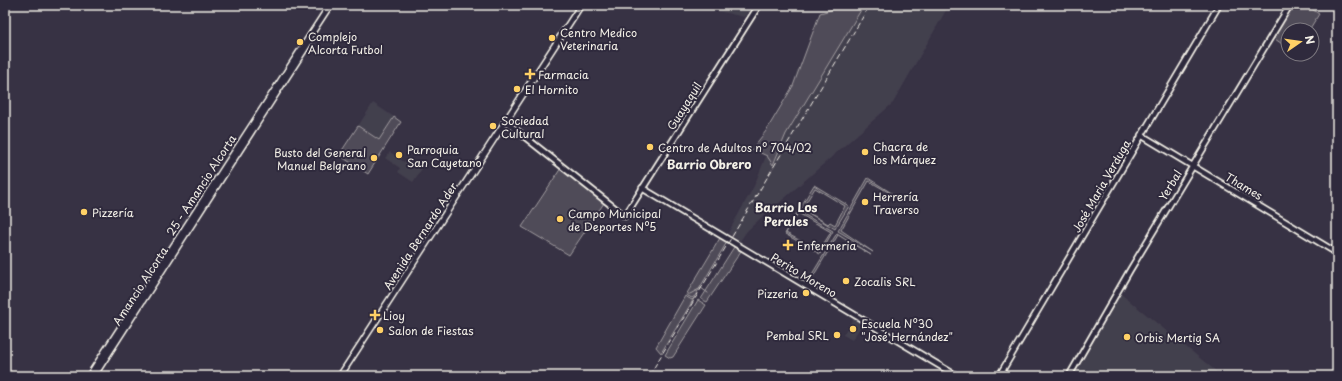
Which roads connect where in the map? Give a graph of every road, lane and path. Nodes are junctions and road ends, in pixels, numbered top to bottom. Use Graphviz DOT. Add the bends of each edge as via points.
graph roads {
  1 [pos="330,5"];
  2 [pos="333,5"];
  3 [pos="581,5"];
  4 [pos="759,5"];
  5 [pos="1219,5"];
  6 [pos="1290,5"];
  7 [pos="506,122"];
  8 [pos="1141,135"];
  9 [pos="1192,166"];
  10 [pos="642,188"];
  11 [pos="1337,253"];
  12 [pos="89,376"];
  13 [pos="94,376"];
  14 [pos="340,376"];
  15 [pos="957,376"];
  16 [pos="999,376"];
  17 [pos="1069,376"];
  1 -- 12 [label="main road, 25 - Amancio Alcorta"];
  2 -- 13 [label="main road, Amancio Alcorta"];
  3 -- 7 [label="main road, Avenida Bernardo Ader"];
  4 -- 10 [label="street, Guayaquil"];
  5 -- 8 [label="street, José Maria Verduga"];
  6 -- 9 [label="street, Yerbal"];
  7 -- 10 [label="street, Guayaquil" via="624,216"];
  7 -- 14 [label="main road, Avenida Bernardo Ader"];
  8 -- 9 [label="street, Thames"];
  8 -- 16 [label="street, José Maria Verduga"];
  9 -- 11 [label="street, Thames"];
  9 -- 17 [label="street, Yerbal"];
  10 -- 15 [label="street, Perito Moreno"];
}
